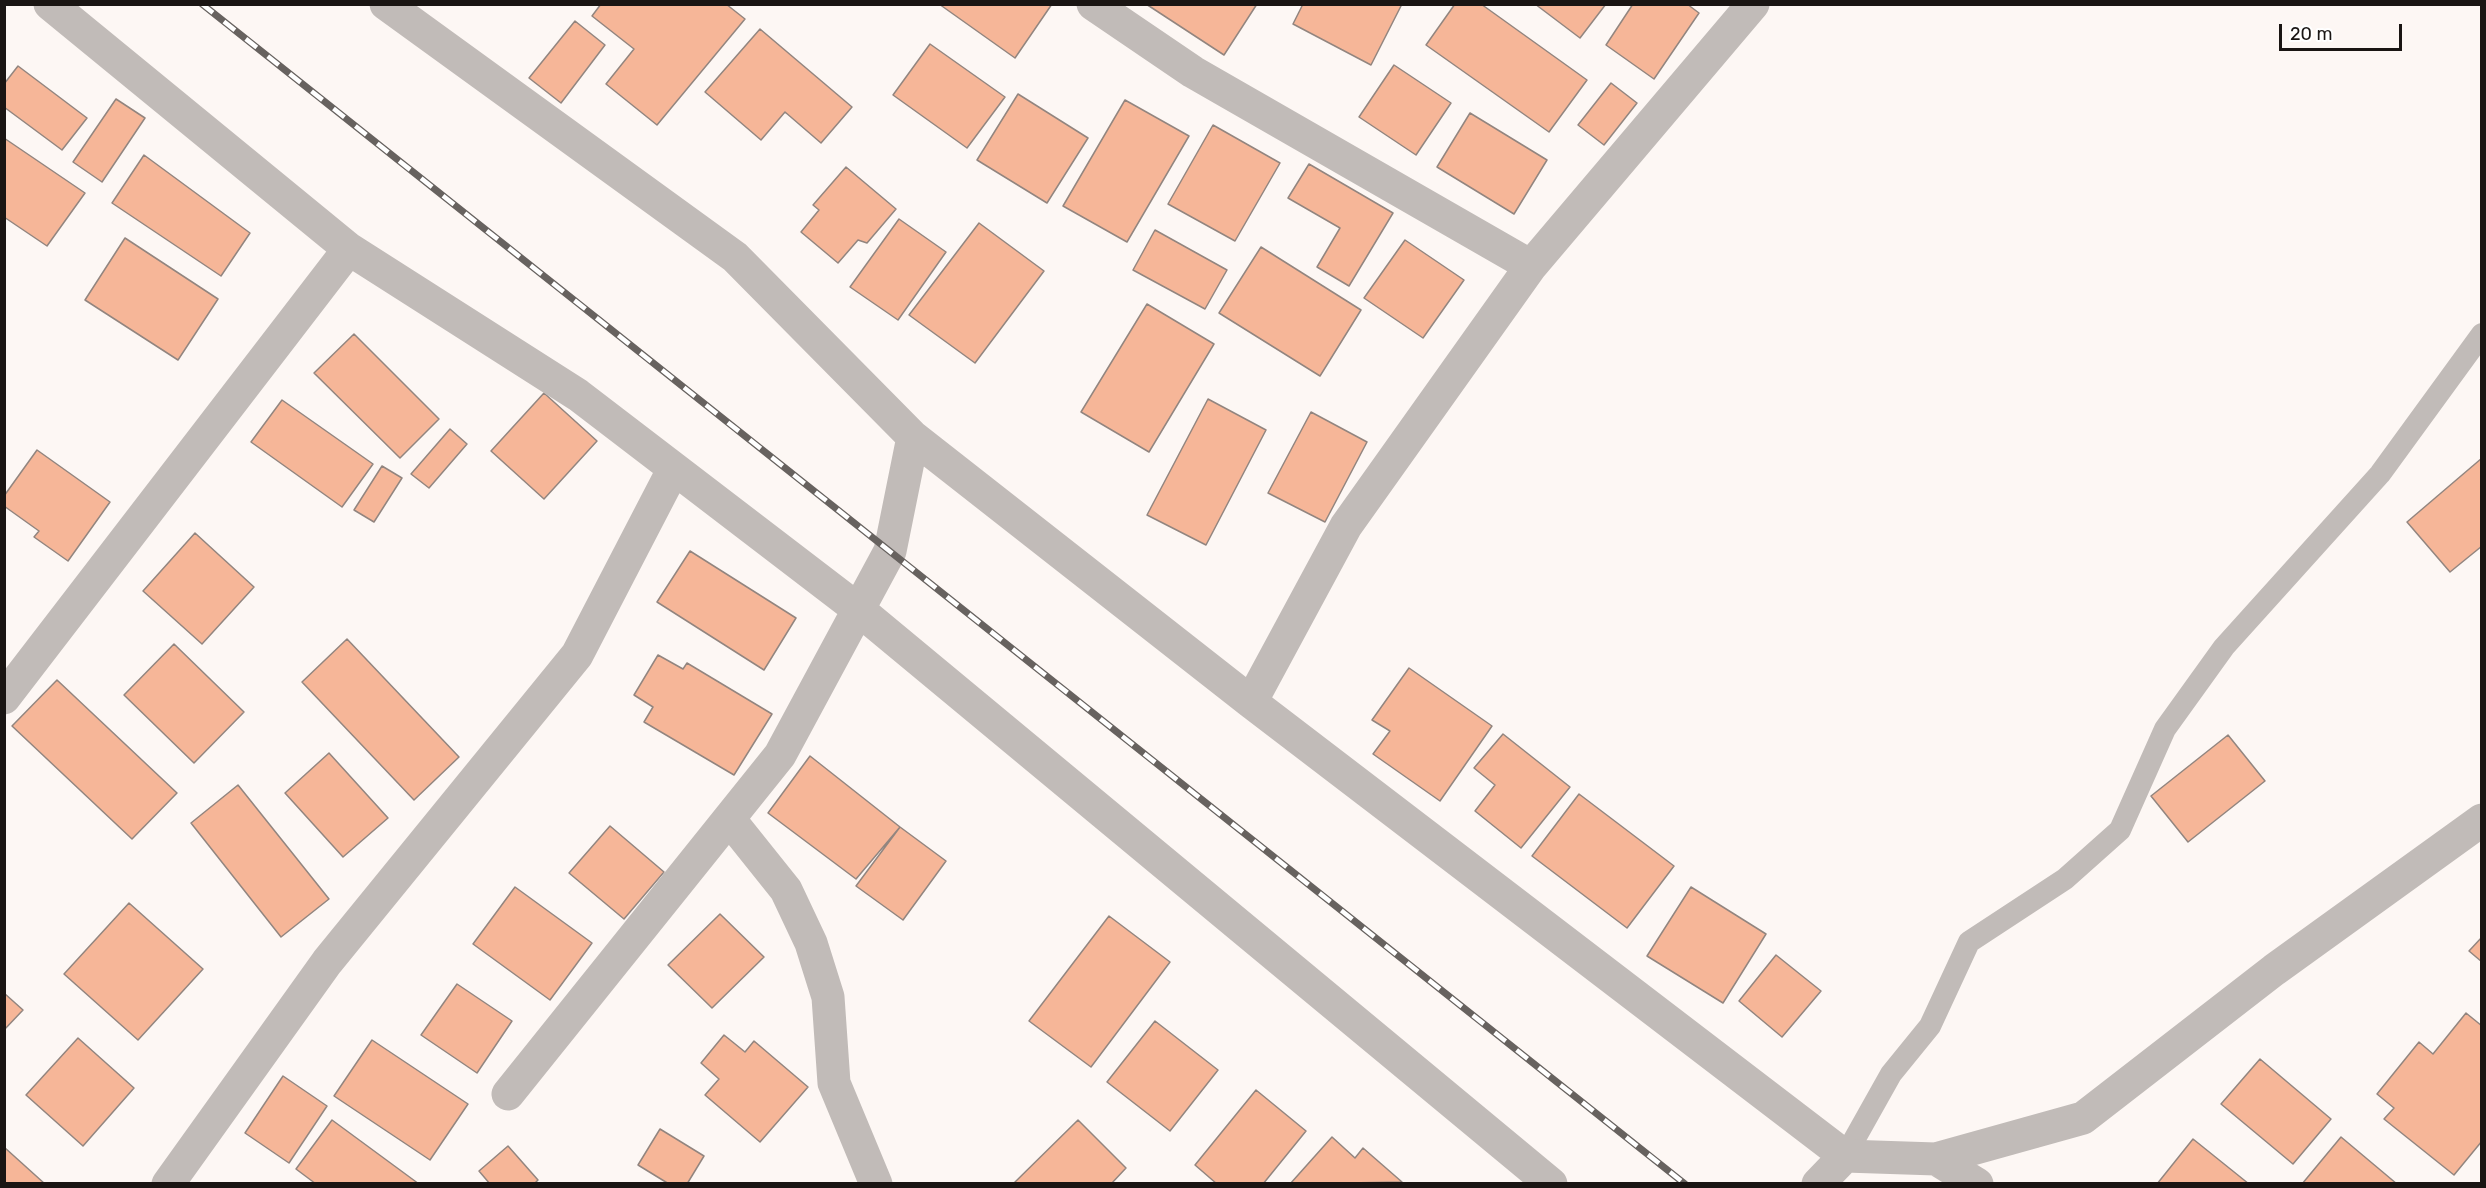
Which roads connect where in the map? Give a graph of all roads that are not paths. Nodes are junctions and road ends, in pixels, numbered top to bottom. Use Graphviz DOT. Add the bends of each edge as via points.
graph roads {
  1 [pos="50,4"];
  2 [pos="386,4"];
  3 [pos="1093,4"];
  4 [pos="1753,4"];
  5 [pos="349,249"];
  6 [pos="1531,266"];
  7 [pos="2481,334"];
  8 [pos="913,437"];
  9 [pos="673,470"];
  10 [pos="859,610"];
  11 [pos="4,698"];
  12 [pos="1251,702"];
  13 [pos="730,820"];
  14 [pos="2481,820"];
  15 [pos="507,1094"];
  16 [pos="1845,1156"];
  17 [pos="1936,1159"];
  18 [pos="168,1184"];
  19 [pos="876,1184"];
  20 [pos="1551,1184"];
  21 [pos="1818,1184"];
  22 [pos="1977,1184"];
  1 -- 5 [label="street"];
  2 -- 8 [label="street" via="735,257"];
  3 -- 6 [label="street" via="1193,72"];
  4 -- 6 [label="street"];
  5 -- 9 [label="street" via="578,396"];
  5 -- 11 [label="street"];
  6 -- 12 [label="street" via="1346,526"];
  7 -- 16 [label="lane" via="2380,474 2224,647 2165,729 2120,830 2065,879 1970,942 1930,1026 1891,1074"];
  8 -- 10 [label="street" via="890,551"];
  8 -- 12 [label="street"];
  9 -- 10 [label="street"];
  9 -- 18 [label="street" via="577,655 327,962"];
  10 -- 13 [label="street" via="780,755"];
  10 -- 20 [label="street"];
  12 -- 16 [label="street"];
  13 -- 15 [label="street"];
  13 -- 19 [label="street" via="786,890 811,943 828,998 834,1083"];
  14 -- 17 [label="street" via="2274,970 2083,1118"];
  16 -- 17 [label="street"];
  16 -- 21 [label="street"];
  17 -- 22 [label="street"];
}
